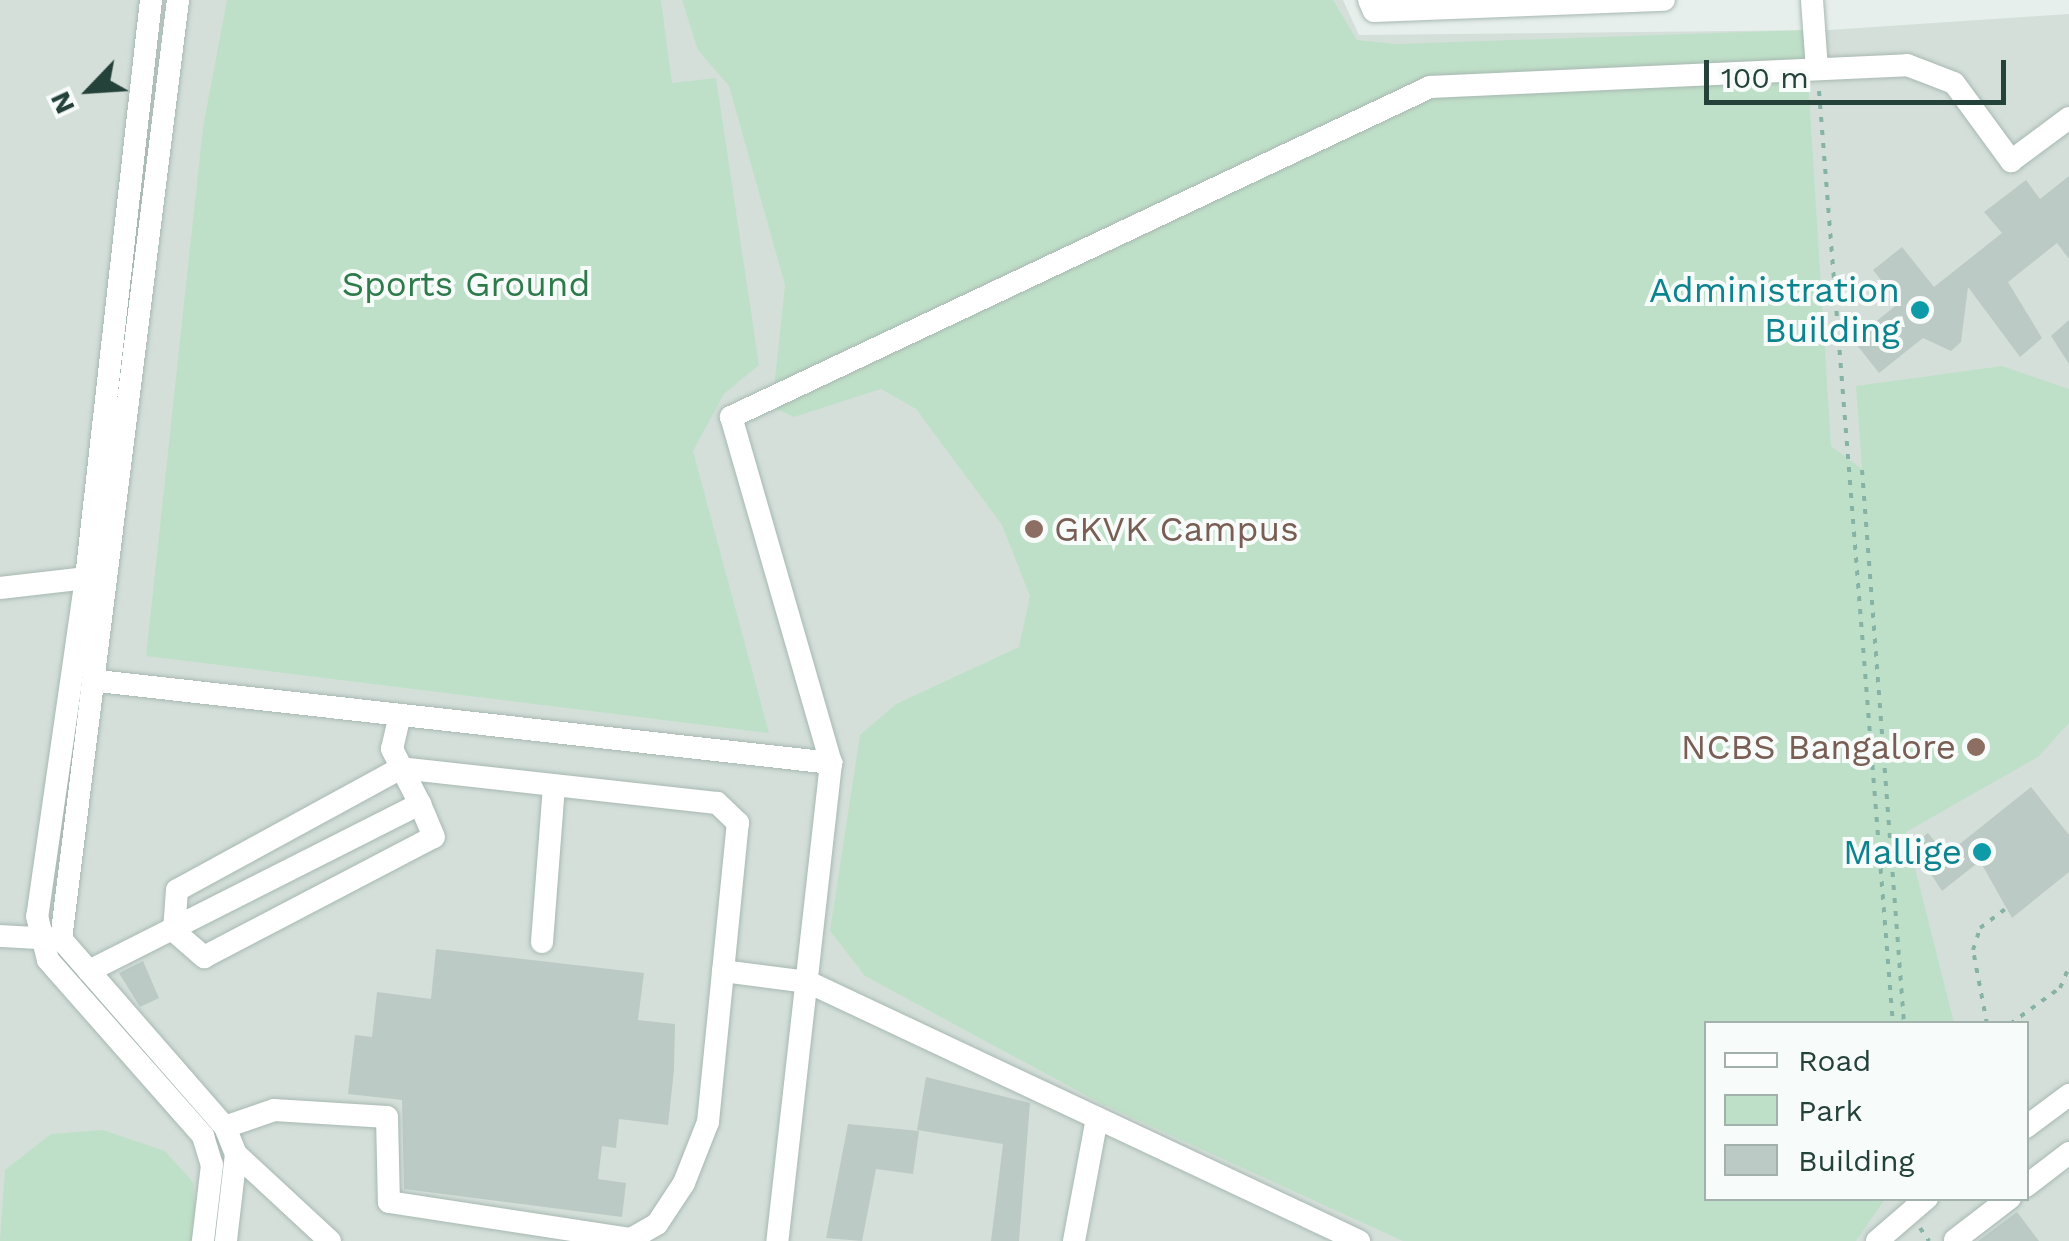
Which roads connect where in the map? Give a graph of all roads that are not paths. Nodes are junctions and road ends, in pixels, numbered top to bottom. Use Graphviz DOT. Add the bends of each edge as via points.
graph roads {
  1 [pos="151,0"];
  2 [pos="178,0"];
  3 [pos="1664,0"];
  4 [pos="1812,0"];
  5 [pos="1371,6"];
  6 [pos="1817,69"];
  7 [pos="2069,118"];
  8 [pos="86,578"];
  9 [pos="0,588"];
  10 [pos="98,681"];
  11 [pos="400,715"];
  12 [pos="832,763"];
  13 [pos="402,768"];
  14 [pos="554,785"];
  15 [pos="420,804"];
  16 [pos="174,931"];
  17 [pos="0,936"];
  18 [pos="51,939"];
  19 [pos="542,942"];
  20 [pos="723,971"];
  21 [pos="89,972"];
  22 [pos="808,982"];
  23 [pos="2069,1095"];
  24 [pos="1097,1118"];
  25 [pos="2029,1125"];
  26 [pos="226,1127"];
  27 [pos="2069,1153"];
  28 [pos="236,1154"];
  29 [pos="2029,1184"];
  30 [pos="1923,1201"];
  31 [pos="2006,1201"];
  32 [pos="1955,1240"];
  33 [pos="203,1241"];
  34 [pos="226,1241"];
  35 [pos="330,1241"];
  36 [pos="777,1241"];
  37 [pos="1074,1241"];
  38 [pos="1359,1241"];
  39 [pos="1877,1241"];
  1 -- 8 [label="street"];
  2 -- 10 [label="street"];
  3 -- 5 [label="street"];
  4 -- 6 [label="street"];
  6 -- 7 [label="street" via="1932,69 1954,82 2010,161"];
  6 -- 12 [label="street" via="1430,86 731,417"];
  8 -- 9 [label="street"];
  8 -- 18 [label="street"];
  10 -- 11 [label="street"];
  10 -- 18 [label="street"];
  11 -- 12 [label="street"];
  11 -- 13 [label="street" via="392,749"];
  12 -- 22 [label="street"];
  13 -- 14 [label="street"];
  13 -- 15 [label="street"];
  13 -- 16 [label="street" via="177,890"];
  14 -- 19 [label="street"];
  14 -- 20 [label="street" via="732,811"];
  15 -- 16 [label="street"];
  15 -- 16 [label="street" via="434,837 204,957"];
  16 -- 21 [label="street"];
  17 -- 18 [label="street"];
  18 -- 21 [label="street"];
  18 -- 33 [label="street" via="48,960 203,1136 212,1165"];
  20 -- 22 [label="street"];
  20 -- 26 [label="street" via="708,1122 684,1183 656,1224 632,1239 389,1202 387,1117 274,1110"];
  21 -- 26 [label="street"];
  22 -- 24 [label="street"];
  22 -- 36 [label="street"];
  23 -- 25 [label="street"];
  24 -- 37 [label="street"];
  24 -- 38 [label="street"];
  26 -- 28 [label="street"];
  27 -- 29 [label="street"];
  28 -- 34 [label="street"];
  28 -- 35 [label="street"];
  30 -- 39 [label="street"];
  31 -- 32 [label="street"];
}
